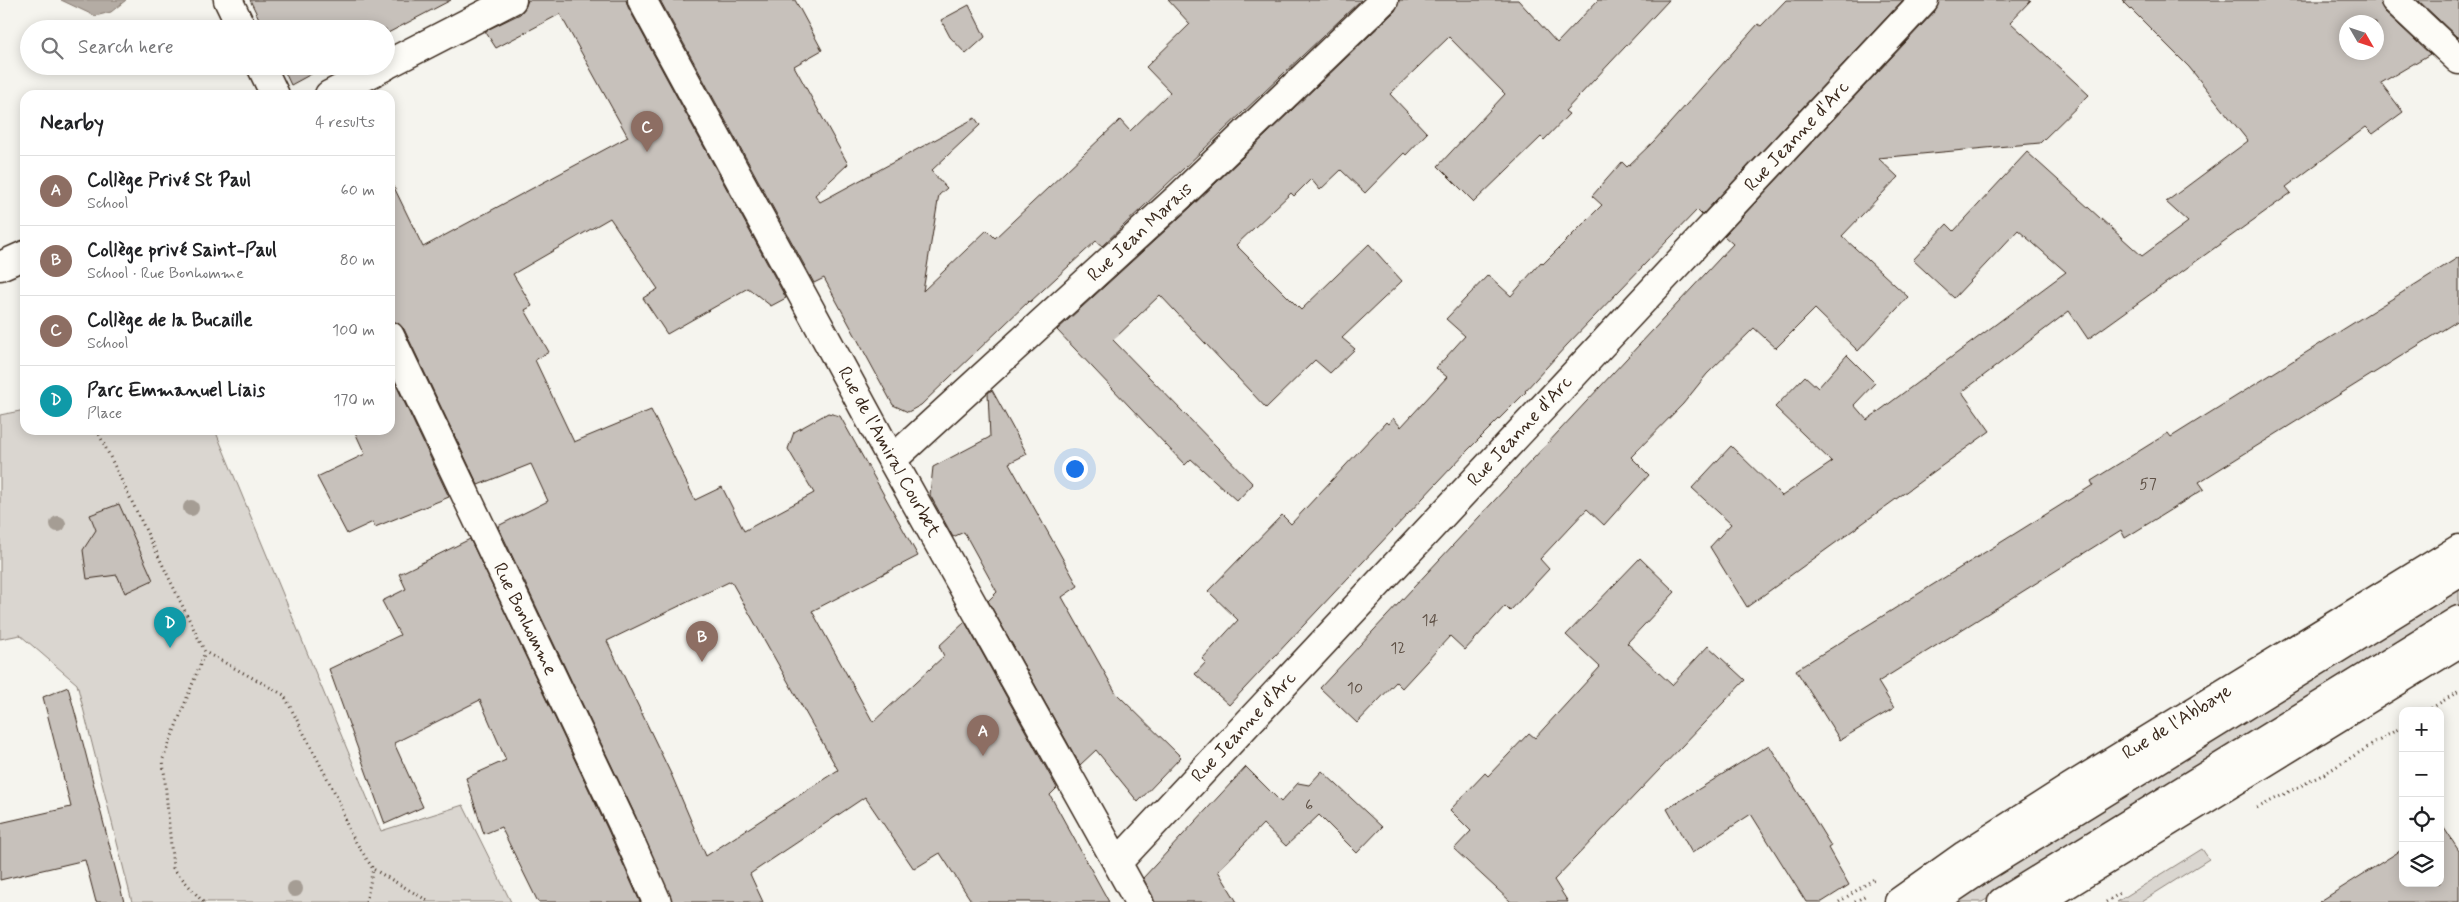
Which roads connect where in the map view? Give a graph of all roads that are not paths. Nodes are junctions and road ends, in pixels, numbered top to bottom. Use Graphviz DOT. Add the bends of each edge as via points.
graph roads {
  1 [pos="228,0"];
  2 [pos="512,0"];
  3 [pos="642,0"];
  4 [pos="1384,0"];
  5 [pos="1924,0"];
  6 [pos="2395,0"];
  7 [pos="238,20"];
  8 [pos="2459,60"];
  9 [pos="395,61"];
  10 [pos="265,75"];
  11 [pos="368,75"];
  12 [pos="273,90"];
  13 [pos="339,90"];
  14 [pos="20,257"];
  15 [pos="0,266"];
  16 [pos="395,346"];
  17 [pos="892,460"];
  18 [pos="2459,549"];
  19 [pos="2459,573"];
  20 [pos="2459,620"];
  21 [pos="2459,643"];
  22 [pos="1117,863"];
  23 [pos="657,902"];
  24 [pos="1139,902"];
  25 [pos="1899,902"];
  26 [pos="1932,902"];
  27 [pos="2002,902"];
  28 [pos="2038,902"];
  1 -- 7 [label="street"];
  2 -- 9 [label="street"];
  3 -- 17 [label="street, Rue de l'Amiral Courbet"];
  4 -- 17 [label="street, Rue Jean Marais" via="1180,196"];
  5 -- 22 [label="street, Rue Jeanne d'Arc"];
  6 -- 8 [label="street"];
  10 -- 12 [label="street"];
  11 -- 13 [label="street"];
  14 -- 15 [label="street"];
  16 -- 23 [label="street, Rue Bonhomme"];
  17 -- 22 [label="street, Rue de l'Amiral Courbet"];
  18 -- 25 [label="street, Rue de l'Abbaye" via="2063,792"];
  19 -- 26 [label="street"];
  20 -- 27 [label="street"];
  21 -- 28 [label="street"];
  22 -- 24 [label="street, Rue de l'Amiral Courbet"];
}
